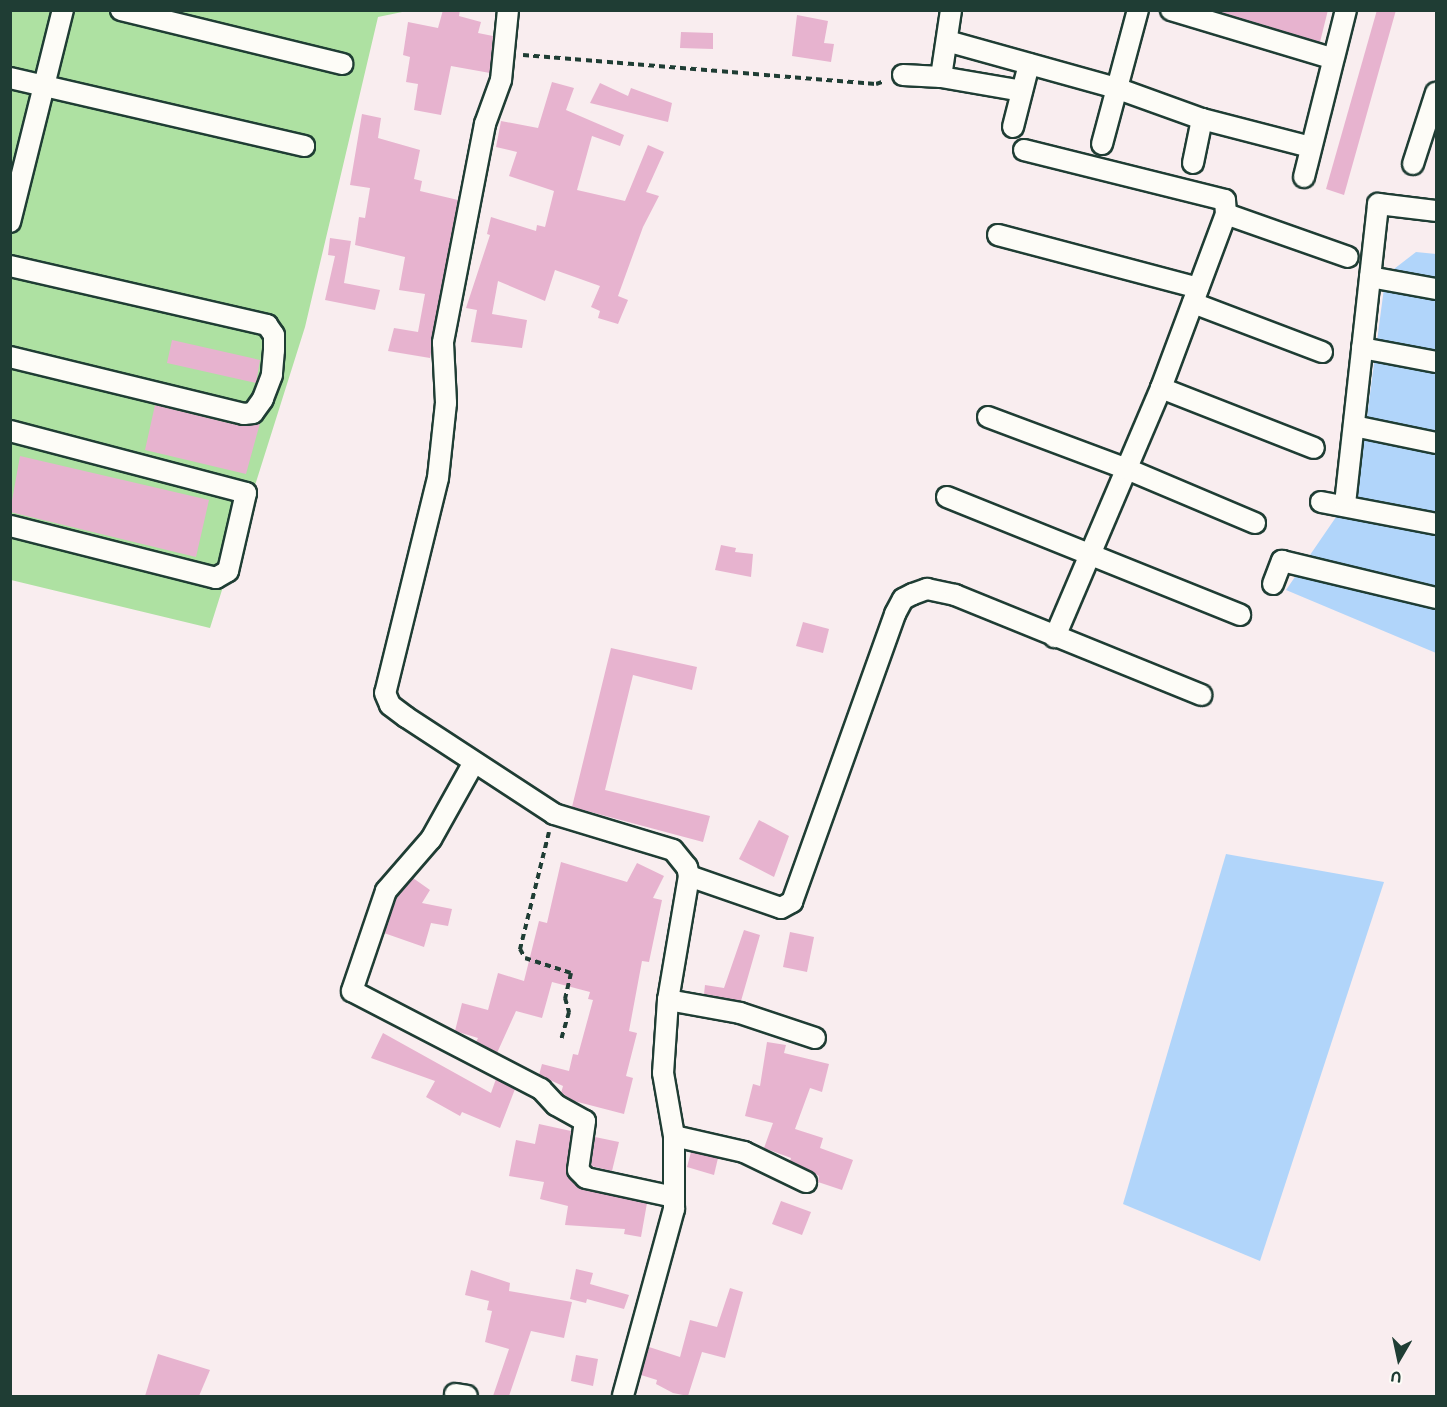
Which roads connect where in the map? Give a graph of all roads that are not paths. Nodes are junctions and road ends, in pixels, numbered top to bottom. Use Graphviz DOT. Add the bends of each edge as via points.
graph roads {
  1 [pos="63,10"];
  2 [pos="121,10"];
  3 [pos="508,10"];
  4 [pos="951,10"];
  5 [pos="1138,10"];
  6 [pos="1171,10"];
  7 [pos="1346,10"];
  8 [pos="948,41"];
  9 [pos="1332,58"];
  10 [pos="342,64"];
  11 [pos="1029,64"];
  12 [pos="903,75"];
  13 [pos="941,77"];
  14 [pos="10,78"];
  15 [pos="44,86"];
  16 [pos="1116,88"];
  17 [pos="1022,91"];
  18 [pos="1437,93"];
  19 [pos="1203,119"];
  20 [pos="1013,127"];
  21 [pos="1102,144"];
  22 [pos="304,146"];
  23 [pos="1310,147"];
  24 [pos="1024,150"];
  25 [pos="1193,163"];
  26 [pos="1413,164"];
  27 [pos="16,171"];
  28 [pos="1304,177"];
  29 [pos="1437,211"];
  30 [pos="1226,214"];
  31 [pos="10,222"];
  32 [pos="998,235"];
  33 [pos="1348,257"];
  34 [pos="10,266"];
  35 [pos="1370,277"];
  36 [pos="1437,289"];
  37 [pos="1196,295"];
  38 [pos="1362,348"];
  39 [pos="1322,352"];
  40 [pos="10,357"];
  41 [pos="1437,362"];
  42 [pos="1161,388"];
  43 [pos="988,417"];
  44 [pos="1354,426"];
  45 [pos="10,431"];
  46 [pos="1437,443"];
  47 [pos="1314,448"];
  48 [pos="1126,469"];
  49 [pos="947,497"];
  50 [pos="1321,502"];
  51 [pos="1345,504"];
  52 [pos="1255,524"];
  53 [pos="1437,524"];
  54 [pos="10,526"];
  55 [pos="1089,553"];
  56 [pos="1273,584"];
  57 [pos="1437,598"];
  58 [pos="1240,615"];
  59 [pos="1055,637"];
  60 [pos="1201,695"];
  61 [pos="473,764"];
  62 [pos="688,876"];
  63 [pos="668,1000"];
  64 [pos="815,1038"];
  65 [pos="674,1136"];
  66 [pos="806,1182"];
  67 [pos="674,1197"];
  68 [pos="623,1396"];
  1 -- 15 [label="street"];
  2 -- 10 [label="street"];
  3 -- 61 [label="street" via="501,80 485,124 456,257 443,343 446,403 438,477 385,681 390,705"];
  4 -- 8 [label="street"];
  5 -- 16 [label="street"];
  6 -- 9 [label="street"];
  7 -- 9 [label="street"];
  8 -- 11 [label="street"];
  8 -- 13 [label="street"];
  9 -- 23 [label="street"];
  11 -- 16 [label="street"];
  11 -- 17 [label="street"];
  12 -- 13 [label="street"];
  13 -- 17 [label="street"];
  14 -- 15 [label="street"];
  15 -- 22 [label="street"];
  15 -- 27 [label="street"];
  16 -- 19 [label="street"];
  16 -- 21 [label="street"];
  17 -- 20 [label="street"];
  18 -- 26 [label="street"];
  19 -- 23 [label="street"];
  19 -- 25 [label="street"];
  23 -- 28 [label="street"];
  24 -- 30 [label="street" via="1225,200"];
  27 -- 31 [label="street"];
  29 -- 35 [label="street" via="1378,204"];
  30 -- 33 [label="street"];
  30 -- 37 [label="street"];
  32 -- 37 [label="street"];
  34 -- 40 [label="street" via="267,324 274,335 274,350 272,375 262,399 253,412 244,414"];
  35 -- 36 [label="street"];
  35 -- 38 [label="street"];
  37 -- 39 [label="street"];
  37 -- 42 [label="street"];
  38 -- 41 [label="street"];
  38 -- 44 [label="street"];
  42 -- 47 [label="street"];
  42 -- 48 [label="street"];
  43 -- 48 [label="street"];
  44 -- 46 [label="street"];
  44 -- 51 [label="street"];
  45 -- 54 [label="street" via="246,493 228,571 216,578"];
  48 -- 52 [label="street"];
  48 -- 55 [label="street"];
  49 -- 55 [label="street"];
  50 -- 51 [label="street"];
  51 -- 53 [label="street"];
  55 -- 58 [label="street"];
  55 -- 59 [label="street"];
  56 -- 57 [label="street" via="1281,561"];
  59 -- 60 [label="street"];
  59 -- 62 [label="street" via="955,595 927,589 903,599 792,903 781,908"];
  61 -- 62 [label="street" via="554,813 673,850 687,867"];
  61 -- 67 [label="street" via="426,846 386,891 352,991 542,1089 556,1105 585,1121 578,1170 586,1178"];
  62 -- 63 [label="street"];
  63 -- 64 [label="street" via="740,1013"];
  63 -- 65 [label="street" via="663,1073"];
  65 -- 66 [label="street" via="744,1152"];
  65 -- 67 [label="street"];
  67 -- 68 [label="street"];
}
